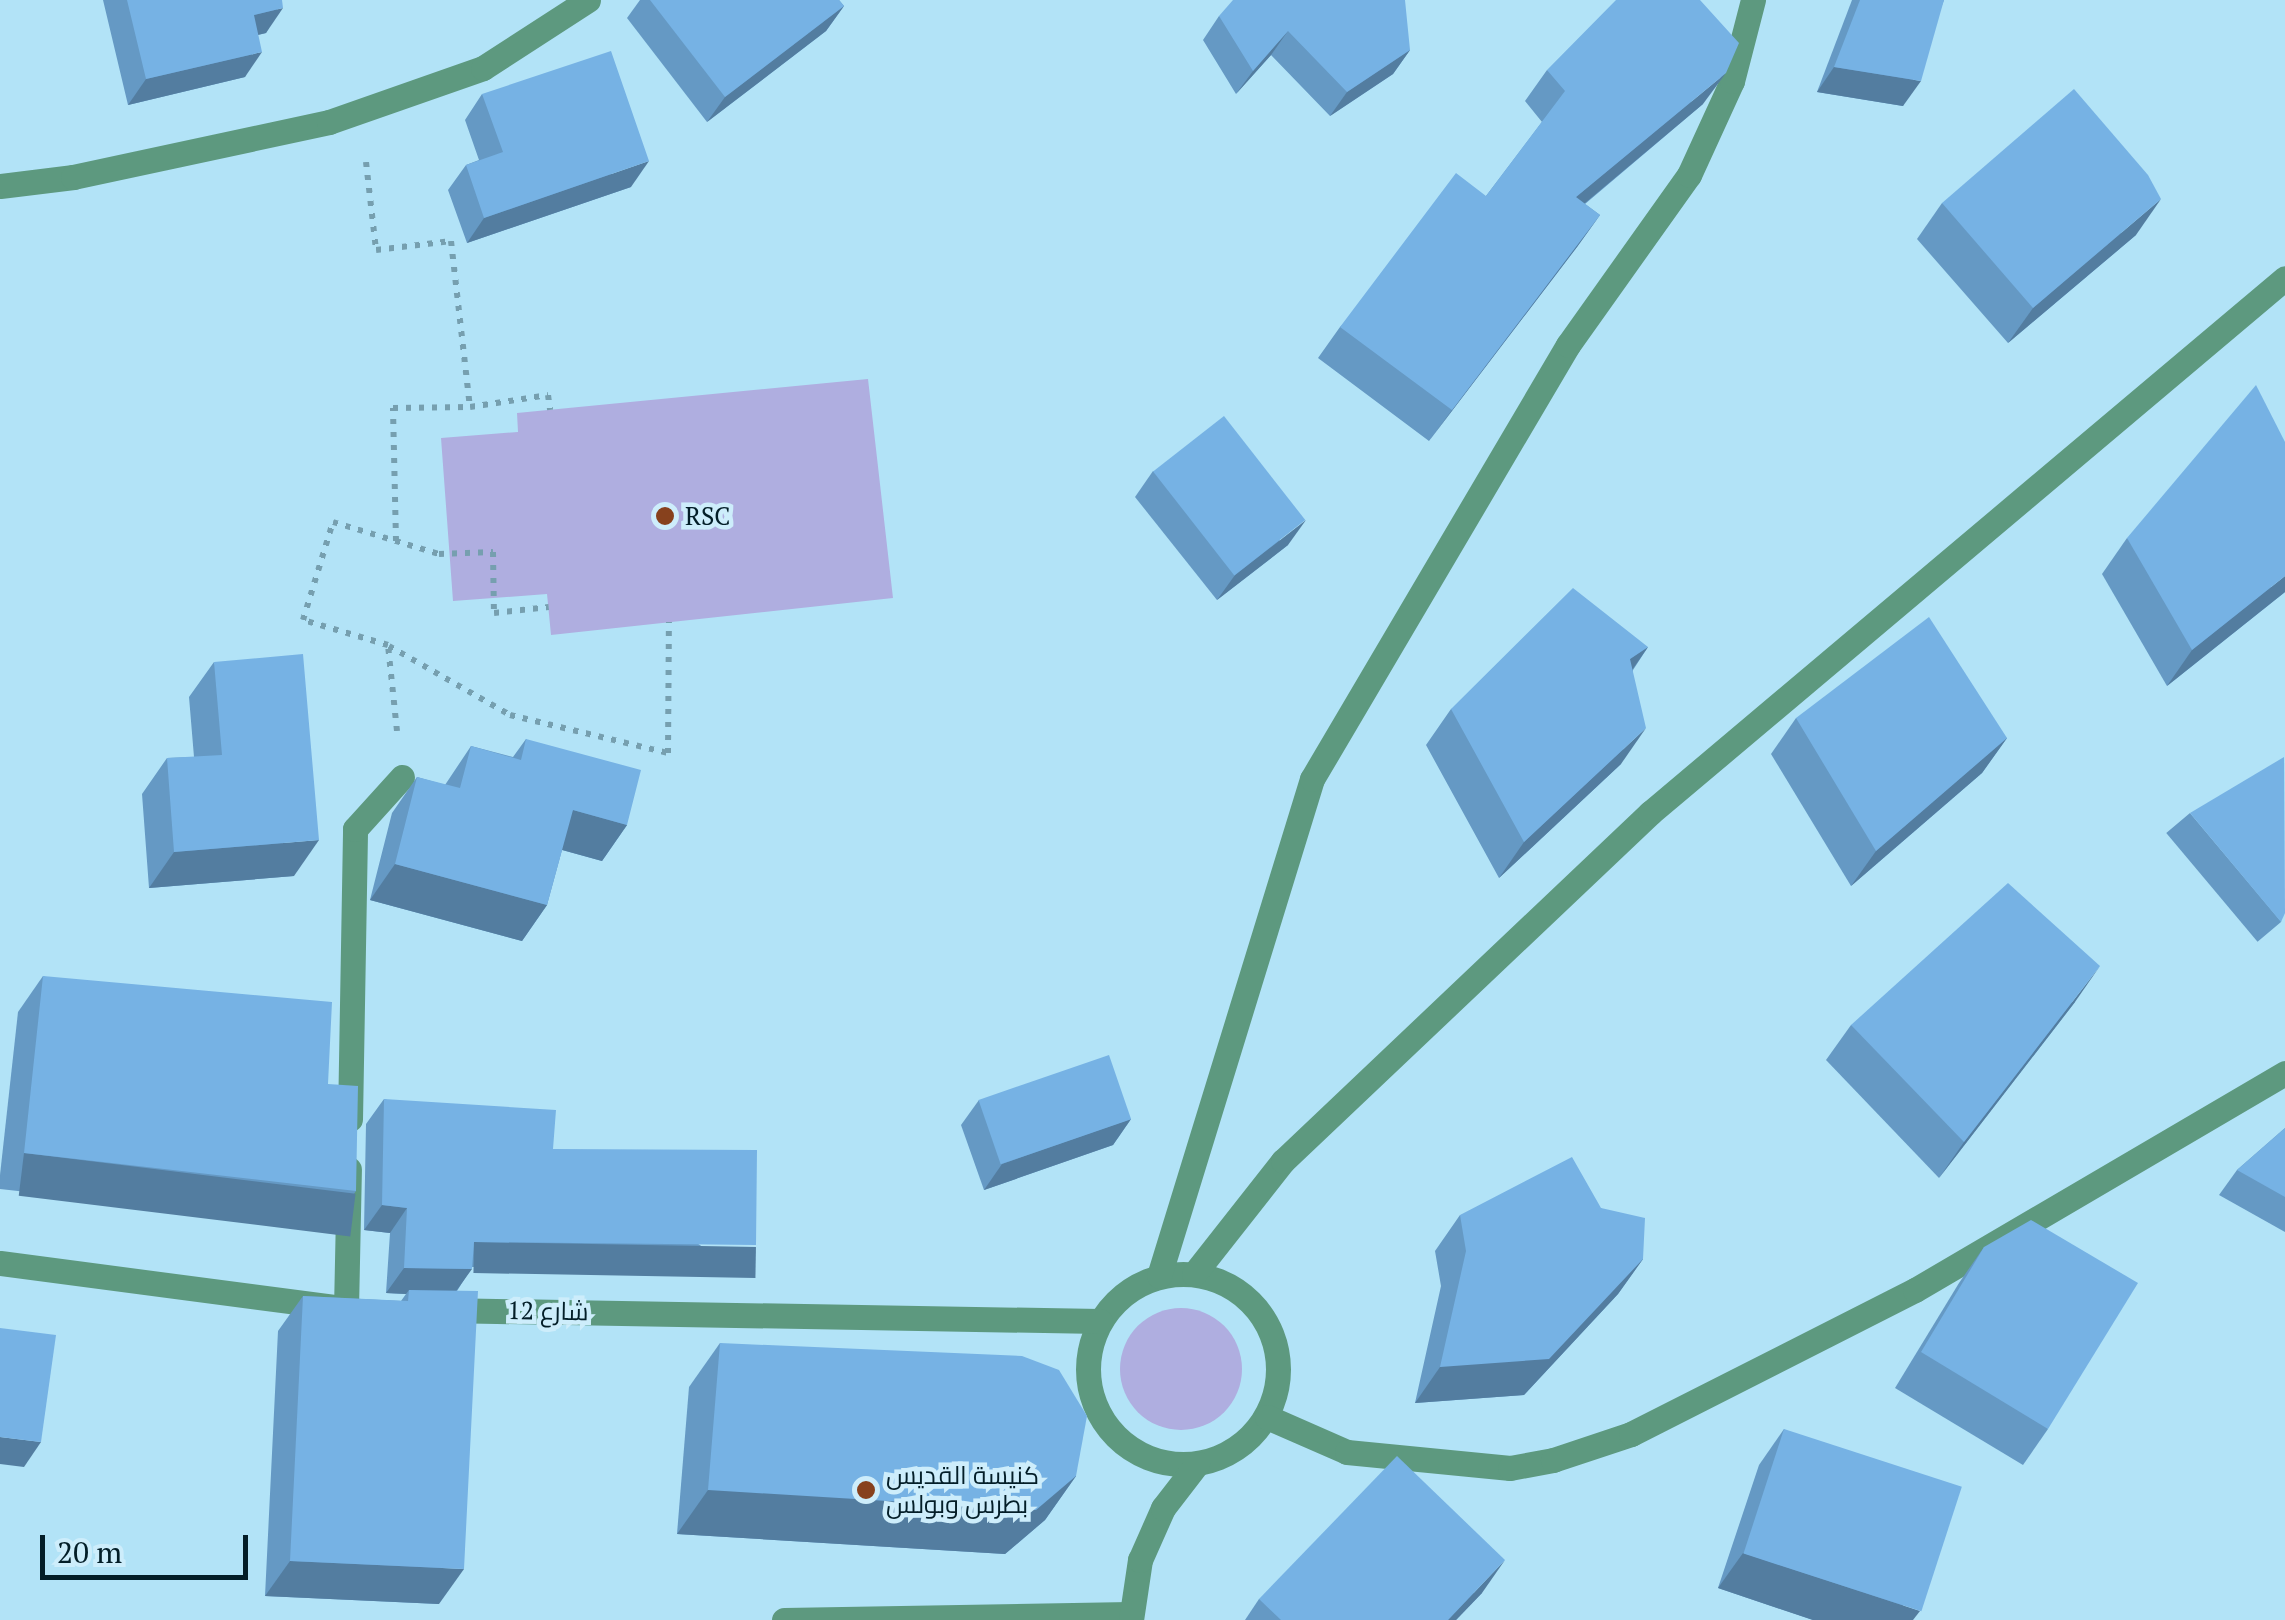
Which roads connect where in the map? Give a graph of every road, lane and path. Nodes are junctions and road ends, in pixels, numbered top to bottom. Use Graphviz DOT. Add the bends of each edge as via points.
graph roads {
  1 [pos="588,0"];
  2 [pos="1752,0"];
  3 [pos="329,122"];
  4 [pos="0,186"];
  5 [pos="2285,278"];
  6 [pos="470,407"];
  7 [pos="550,410"];
  8 [pos="396,542"];
  9 [pos="549,608"];
  10 [pos="669,622"];
  11 [pos="388,646"];
  12 [pos="402,777"];
  13 [pos="2285,1074"];
  14 [pos="0,1263"];
  15 [pos="1194,1274"];
  16 [pos="1159,1276"];
  17 [pos="424,1310"];
  18 [pos="1100,1321"];
  19 [pos="1267,1416"];
  20 [pos="1197,1464"];
  21 [pos="1130,1617"];
  22 [pos="784,1620"];
  1 -- 3 [label="street" via="483,68"];
  2 -- 16 [label="street" via="1732,81 1689,175 1568,344 1312,779"];
  3 -- 4 [label="street" via="72,178"];
  3 -- 6 [label="path" via="365,152 376,250 451,241"];
  5 -- 15 [label="street" via="1650,812 1283,1161"];
  6 -- 7 [label="path" via="548,395"];
  6 -- 8 [label="path" via="394,408"];
  8 -- 9 [label="path" via="439,554 494,552 494,613"];
  8 -- 11 [label="path" via="333,522 303,620"];
  10 -- 11 [label="path" via="668,753 510,715"];
  11 -- 12 [label="path"];
  12 -- 14 [label="street" via="355,829 356,1310"];
  13 -- 19 [label="street" via="1915,1290 1631,1434 1510,1468 1347,1452"];
  15 -- 16 [label="street"];
  15 -- 19 [label="street" via="1243,1294 1268,1326 1280,1365"];
  16 -- 18 [label="street" via="1136,1285"];
  17 -- 18 [label="street, شارع 12"];
  18 -- 20 [label="street" via="1089,1350 1096,1410 1137,1454"];
  19 -- 20 [label="street" via="1225,1455"];
  20 -- 21 [label="street" via="1163,1508 1148,1542"];
  21 -- 22 [label="street"];
}
